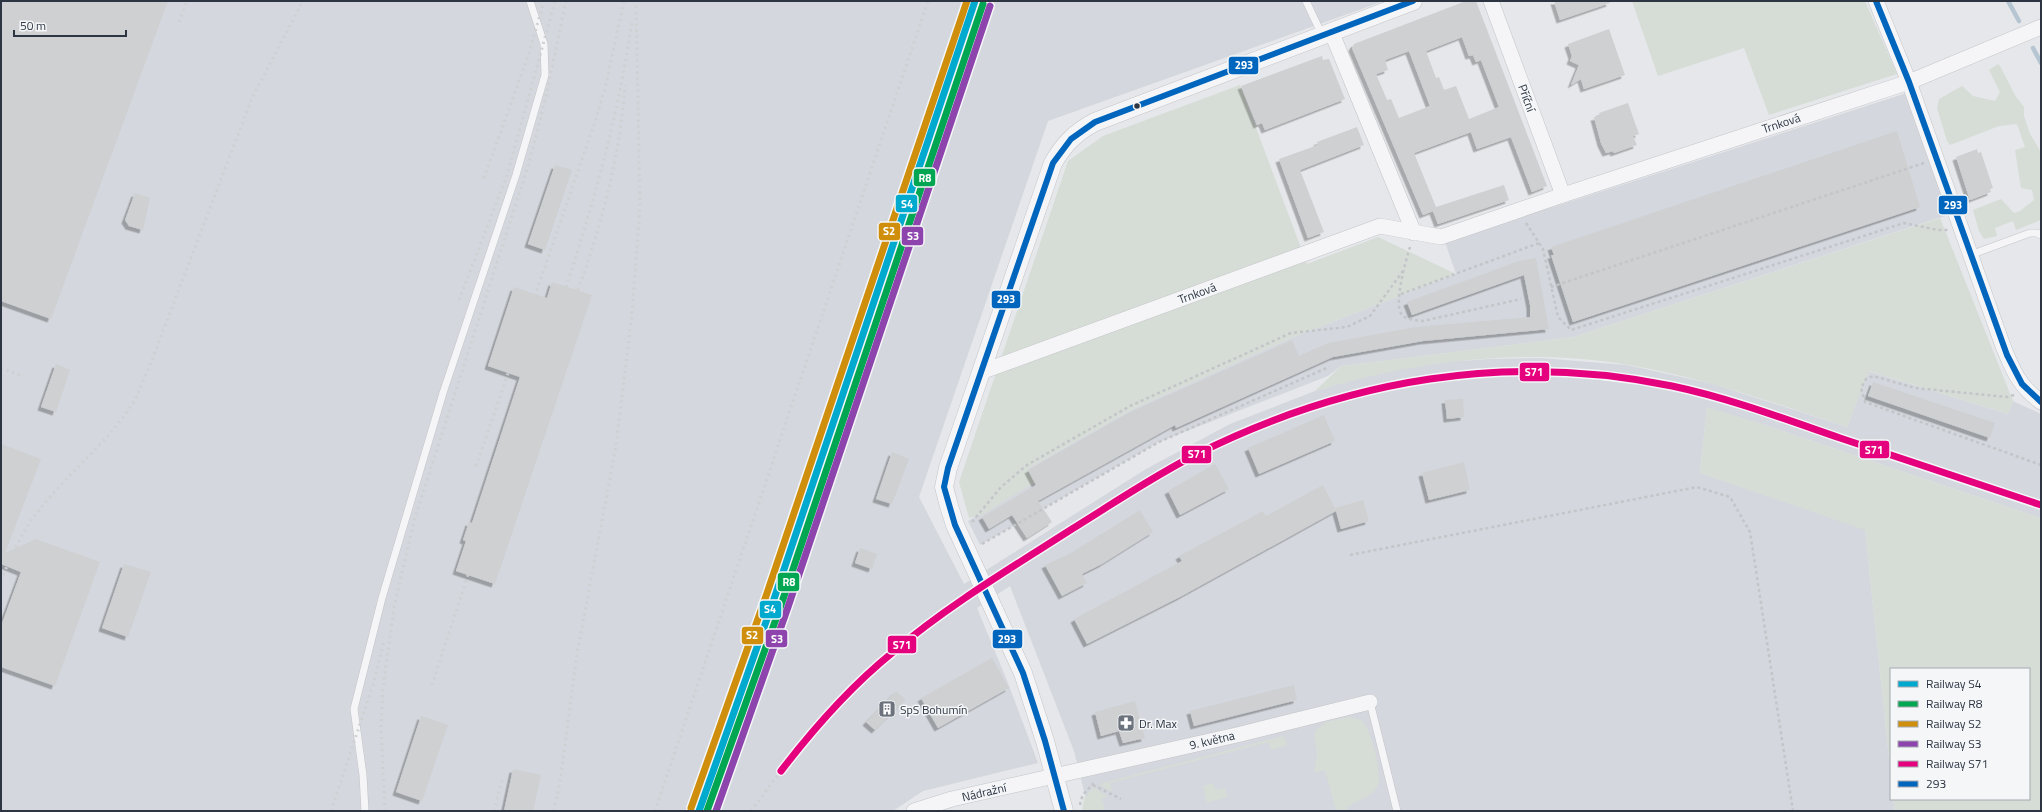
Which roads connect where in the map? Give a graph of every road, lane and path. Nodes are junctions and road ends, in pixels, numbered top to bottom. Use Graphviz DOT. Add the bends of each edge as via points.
graph roads {
  1 [pos="530,1"];
  2 [pos="1306,1"];
  3 [pos="1413,1"];
  4 [pos="1491,1"];
  5 [pos="1876,1"];
  6 [pos="2041,27"];
  7 [pos="1327,33"];
  8 [pos="1909,82"];
  9 [pos="1936,159"];
  10 [pos="1563,195"];
  11 [pos="1518,211"];
  12 [pos="1961,229"];
  13 [pos="1414,233"];
  14 [pos="2041,235"];
  15 [pos="1539,243"];
  16 [pos="1970,255"];
  17 [pos="1403,271"];
  18 [pos="1551,287"];
  19 [pos="1400,294"];
  20 [pos="1520,299"];
  21 [pos="1330,367"];
  22 [pos="981,372"];
  23 [pos="2025,389"];
  24 [pos="2041,402"];
  25 [pos="2041,465"];
  26 [pos="961,538"];
  27 [pos="1350,555"];
  28 [pos="1370,702"];
  29 [pos="1088,768"];
  30 [pos="1055,776"];
  31 [pos="1093,785"];
  32 [pos="1121,798"];
  33 [pos="1071,810"];
  34 [pos="365,811"];
  35 [pos="914,811"];
  36 [pos="1396,811"];
  37 [pos="1794,811"];
  1 -- 34 [label="lane" via="544,44 545,75 516,175 443,393 382,598 354,709"];
  2 -- 7 [label="lane"];
  3 -- 7 [label="street"];
  4 -- 10 [label="street, Příční"];
  5 -- 8 [label="street"];
  6 -- 8 [label="street, Trnková"];
  7 -- 13 [label="street"];
  7 -- 22 [label="street" via="1106,117 1085,127 1067,141 1053,163"];
  8 -- 9 [label="street"];
  8 -- 10 [label="street, Trnková"];
  9 -- 12 [label="street"];
  9 -- 18 [label="path"];
  10 -- 11 [label="street, Trnková"];
  11 -- 13 [label="street, Trnková" via="1442,237"];
  11 -- 15 [label="path"];
  12 -- 16 [label="street"];
  12 -- 18 [label="path" via="1938,230 1904,224 1571,330 1558,317"];
  13 -- 17 [label="path"];
  13 -- 22 [label="street, Trnková" via="1380,226"];
  14 -- 16 [label="lane" via="2030,233"];
  15 -- 18 [label="path" via="1543,249"];
  15 -- 19 [label="path"];
  16 -- 23 [label="street" via="2013,371"];
  17 -- 19 [label="path"];
  17 -- 26 [label="path" via="1370,316 1347,327 1291,333 1130,406 1027,464 1001,487"];
  19 -- 20 [label="path" via="1398,306 1402,314 1423,321"];
  21 -- 26 [label="path" via="1159,442"];
  22 -- 26 [label="street" via="945,479 945,497"];
  23 -- 24 [label="street"];
  23 -- 25 [label="path" via="2007,397 1949,393 1914,388 1873,376 1866,379 1861,388 1865,402"];
  26 -- 30 [label="street" via="1022,673"];
  27 -- 37 [label="path" via="1697,487 1730,497 1750,532"];
  28 -- 29 [label="street, 9. května"];
  28 -- 36 [label="lane"];
  29 -- 30 [label="street, 9. května"];
  29 -- 31 [label="path"];
  30 -- 33 [label="street"];
  30 -- 35 [label="street, Nádražní" via="952,799"];
  31 -- 32 [label="path"];
  31 -- 33 [label="path"];
}
